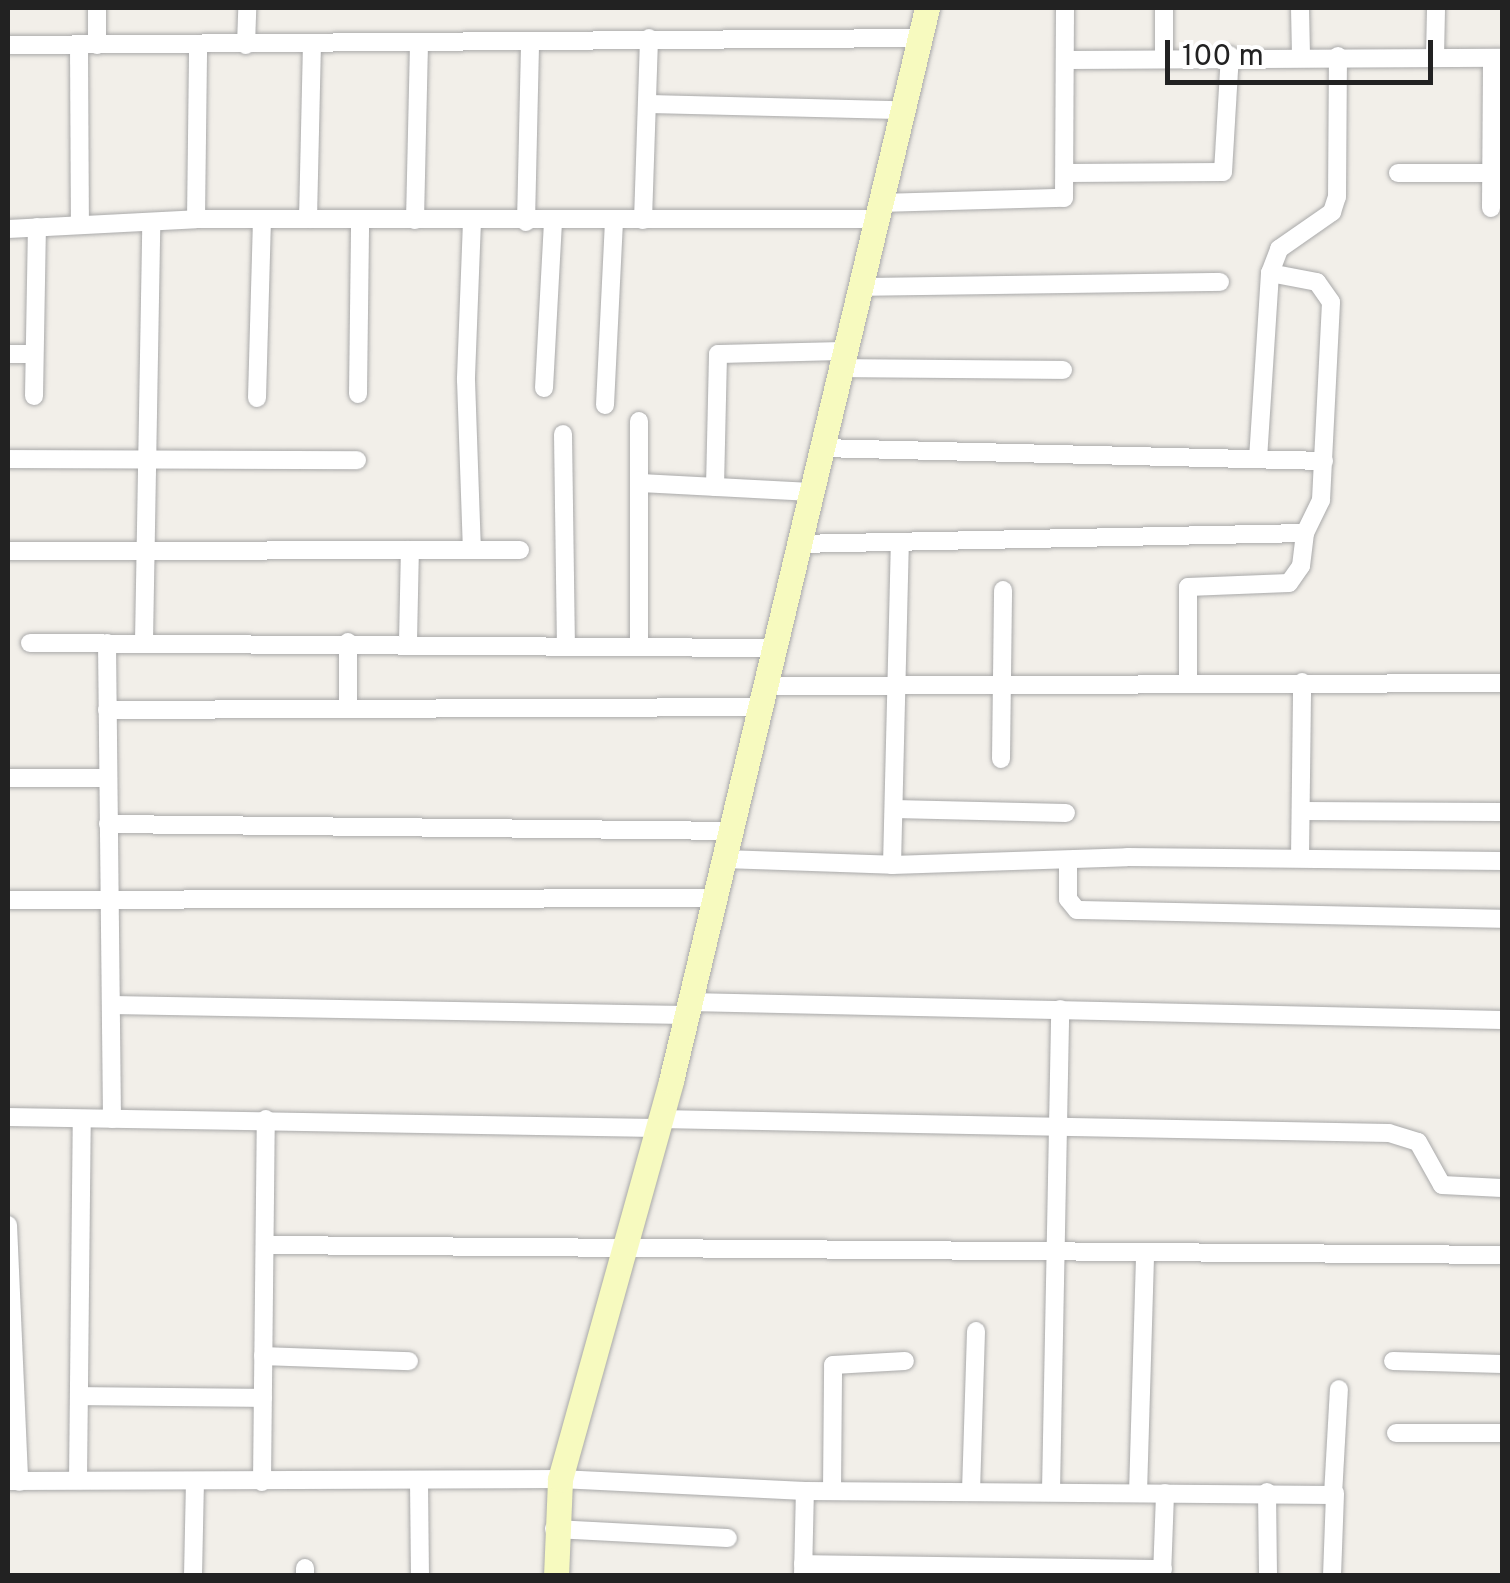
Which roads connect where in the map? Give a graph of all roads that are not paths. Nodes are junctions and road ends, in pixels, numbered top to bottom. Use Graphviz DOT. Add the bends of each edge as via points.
graph roads {
  1 [pos="97,8"];
  2 [pos="247,8"];
  3 [pos="928,8"];
  4 [pos="1065,8"];
  5 [pos="1164,8"];
  6 [pos="1300,8"];
  7 [pos="1436,8"];
  8 [pos="649,38"];
  9 [pos="918,38"];
  10 [pos="8,45"];
  11 [pos="88,46"];
  12 [pos="198,46"];
  13 [pos="246,46"];
  14 [pos="312,46"];
  15 [pos="419,46"];
  16 [pos="530,46"];
  17 [pos="1230,55"];
  18 [pos="1301,55"];
  19 [pos="1164,56"];
  20 [pos="1338,56"];
  21 [pos="1435,58"];
  22 [pos="1497,58"];
  23 [pos="1066,60"];
  24 [pos="648,104"];
  25 [pos="900,110"];
  26 [pos="1398,173"];
  27 [pos="1491,173"];
  28 [pos="1066,174"];
  29 [pos="1491,208"];
  30 [pos="877,211"];
  31 [pos="196,219"];
  32 [pos="308,219"];
  33 [pos="360,219"];
  34 [pos="262,220"];
  35 [pos="415,220"];
  36 [pos="642,220"];
  37 [pos="472,221"];
  38 [pos="614,221"];
  39 [pos="151,222"];
  40 [pos="526,222"];
  41 [pos="553,223"];
  42 [pos="80,224"];
  43 [pos="37,228"];
  44 [pos="8,229"];
  45 [pos="1270,273"];
  46 [pos="1220,282"];
  47 [pos="860,287"];
  48 [pos="8,354"];
  49 [pos="34,354"];
  50 [pos="840,359"];
  51 [pos="1063,370"];
  52 [pos="544,388"];
  53 [pos="358,394"];
  54 [pos="34,396"];
  55 [pos="256,398"];
  56 [pos="605,405"];
  57 [pos="639,421"];
  58 [pos="562,434"];
  59 [pos="821,448"];
  60 [pos="8,459"];
  61 [pos="146,459"];
  62 [pos="1258,459"];
  63 [pos="357,460"];
  64 [pos="1324,461"];
  65 [pos="640,483"];
  66 [pos="715,487"];
  67 [pos="812,492"];
  68 [pos="1305,533"];
  69 [pos="900,543"];
  70 [pos="797,544"];
  71 [pos="144,548"];
  72 [pos="410,550"];
  73 [pos="472,550"];
  74 [pos="520,550"];
  75 [pos="8,551"];
  76 [pos="1003,590"];
  77 [pos="144,642"];
  78 [pos="348,642"];
  79 [pos="408,642"];
  80 [pos="107,643"];
  81 [pos="30,644"];
  82 [pos="566,644"];
  83 [pos="639,645"];
  84 [pos="774,648"];
  85 [pos="1188,682"];
  86 [pos="1302,682"];
  87 [pos="1002,683"];
  88 [pos="1502,683"];
  89 [pos="897,684"];
  90 [pos="763,696"];
  91 [pos="348,708"];
  92 [pos="107,710"];
  93 [pos="1001,759"];
  94 [pos="8,778"];
  95 [pos="108,778"];
  96 [pos="894,809"];
  97 [pos="1301,811"];
  98 [pos="1502,812"];
  99 [pos="1066,813"];
  100 [pos="108,824"];
  101 [pos="732,831"];
  102 [pos="724,858"];
  103 [pos="1300,858"];
  104 [pos="1068,860"];
  105 [pos="1502,861"];
  106 [pos="892,865"];
  107 [pos="109,895"];
  108 [pos="715,898"];
  109 [pos="8,900"];
  110 [pos="1502,919"];
  111 [pos="112,1006"];
  112 [pos="687,1008"];
  113 [pos="1060,1010"];
  114 [pos="1502,1020"];
  115 [pos="8,1117"];
  116 [pos="82,1118"];
  117 [pos="112,1119"];
  118 [pos="266,1120"];
  119 [pos="1060,1123"];
  120 [pos="657,1124"];
  121 [pos="1502,1188"];
  122 [pos="8,1225"];
  123 [pos="266,1245"];
  124 [pos="624,1252"];
  125 [pos="1145,1253"];
  126 [pos="1058,1255"];
  127 [pos="1502,1255"];
  128 [pos="976,1331"];
  129 [pos="263,1356"];
  130 [pos="905,1361"];
  131 [pos="409,1362"];
  132 [pos="1392,1362"];
  133 [pos="1502,1364"];
  134 [pos="1339,1390"];
  135 [pos="80,1396"];
  136 [pos="263,1398"];
  137 [pos="1502,1432"];
  138 [pos="1396,1433"];
  139 [pos="560,1478"];
  140 [pos="78,1480"];
  141 [pos="13,1482"];
  142 [pos="262,1482"];
  143 [pos="420,1482"];
  144 [pos="195,1483"];
  145 [pos="971,1491"];
  146 [pos="805,1492"];
  147 [pos="832,1492"];
  148 [pos="1050,1492"];
  149 [pos="1267,1492"];
  150 [pos="1138,1493"];
  151 [pos="1165,1493"];
  152 [pos="1334,1493"];
  153 [pos="554,1528"];
  154 [pos="728,1538"];
  155 [pos="803,1570"];
  156 [pos="951,1571"];
  157 [pos="1163,1572"];
  158 [pos="192,1576"];
  159 [pos="420,1576"];
  160 [pos="556,1576"];
  161 [pos="1268,1576"];
  162 [pos="1332,1576"];
  1 -- 11 [label="street"];
  2 -- 13 [label="street"];
  3 -- 9 [label="street"];
  4 -- 23 [label="street"];
  5 -- 19 [label="street"];
  6 -- 18 [label="street"];
  7 -- 21 [label="street"];
  8 -- 9 [label="street"];
  8 -- 16 [label="street"];
  8 -- 24 [label="street"];
  9 -- 25 [label="street"];
  10 -- 11 [label="street"];
  11 -- 12 [label="street"];
  11 -- 42 [label="street"];
  12 -- 13 [label="street"];
  12 -- 31 [label="street"];
  13 -- 14 [label="street"];
  14 -- 15 [label="street"];
  14 -- 32 [label="street"];
  15 -- 16 [label="street"];
  15 -- 35 [label="street"];
  16 -- 40 [label="street"];
  17 -- 18 [label="street"];
  17 -- 19 [label="street"];
  17 -- 28 [label="street" via="1223,172"];
  18 -- 20 [label="street"];
  19 -- 23 [label="street"];
  20 -- 21 [label="street"];
  20 -- 45 [label="street" via="1337,197 1332,212 1279,249"];
  21 -- 22 [label="street"];
  22 -- 27 [label="street"];
  23 -- 28 [label="street"];
  24 -- 25 [label="street"];
  24 -- 36 [label="street"];
  25 -- 30 [label="street"];
  26 -- 27 [label="street"];
  27 -- 29 [label="street"];
  28 -- 30 [label="street" via="1060,200"];
  30 -- 36 [label="street"];
  30 -- 47 [label="street"];
  31 -- 34 [label="street"];
  31 -- 39 [label="street"];
  32 -- 33 [label="street"];
  32 -- 34 [label="street"];
  33 -- 35 [label="street"];
  33 -- 53 [label="street"];
  34 -- 55 [label="street"];
  35 -- 37 [label="street"];
  36 -- 38 [label="street"];
  37 -- 40 [label="street"];
  37 -- 73 [label="street" via="466,380"];
  38 -- 41 [label="street"];
  38 -- 56 [label="street"];
  39 -- 42 [label="street"];
  39 -- 61 [label="street"];
  40 -- 41 [label="street"];
  41 -- 52 [label="street"];
  42 -- 43 [label="street"];
  43 -- 44 [label="street"];
  43 -- 49 [label="street"];
  45 -- 62 [label="street"];
  45 -- 64 [label="street" via="1317,282 1331,302"];
  46 -- 47 [label="street"];
  47 -- 50 [label="street"];
  48 -- 49 [label="street"];
  49 -- 54 [label="street"];
  50 -- 51 [label="street"];
  50 -- 59 [label="street"];
  50 -- 66 [label="street" via="718,354"];
  57 -- 65 [label="street"];
  58 -- 82 [label="street"];
  59 -- 62 [label="street"];
  59 -- 67 [label="street"];
  60 -- 61 [label="street"];
  61 -- 63 [label="street"];
  61 -- 71 [label="street"];
  62 -- 64 [label="street"];
  64 -- 68 [label="street" via="1322,500"];
  65 -- 66 [label="street"];
  65 -- 83 [label="street"];
  66 -- 67 [label="street"];
  67 -- 70 [label="street"];
  68 -- 69 [label="street"];
  68 -- 85 [label="street" via="1300,566 1289,583 1188,587"];
  69 -- 70 [label="street"];
  69 -- 89 [label="street"];
  70 -- 84 [label="street"];
  71 -- 72 [label="street"];
  71 -- 75 [label="street"];
  71 -- 77 [label="street"];
  72 -- 73 [label="street"];
  72 -- 79 [label="street"];
  73 -- 74 [label="street"];
  76 -- 87 [label="street"];
  77 -- 78 [label="street"];
  77 -- 80 [label="street"];
  78 -- 79 [label="street"];
  78 -- 91 [label="street"];
  79 -- 82 [label="street"];
  80 -- 81 [label="street"];
  80 -- 92 [label="street"];
  82 -- 83 [label="street"];
  83 -- 84 [label="street"];
  84 -- 90 [label="street"];
  85 -- 86 [label="street"];
  85 -- 87 [label="street"];
  86 -- 88 [label="street"];
  86 -- 97 [label="street"];
  87 -- 89 [label="street"];
  87 -- 93 [label="street"];
  89 -- 90 [label="street"];
  89 -- 96 [label="street"];
  90 -- 91 [label="street"];
  90 -- 101 [label="street"];
  91 -- 92 [label="street"];
  92 -- 95 [label="street"];
  94 -- 95 [label="street"];
  95 -- 100 [label="street"];
  96 -- 99 [label="street"];
  96 -- 106 [label="street"];
  97 -- 98 [label="street"];
  97 -- 103 [label="street"];
  100 -- 101 [label="street"];
  100 -- 107 [label="street"];
  101 -- 102 [label="street"];
  102 -- 106 [label="street"];
  102 -- 108 [label="street"];
  103 -- 104 [label="street"];
  103 -- 105 [label="street"];
  104 -- 106 [label="street"];
  104 -- 110 [label="street" via="1068,898 1077,910"];
  107 -- 108 [label="street"];
  107 -- 109 [label="street"];
  107 -- 111 [label="street"];
  108 -- 112 [label="street"];
  111 -- 112 [label="street"];
  111 -- 117 [label="street"];
  112 -- 113 [label="street"];
  112 -- 120 [label="street"];
  113 -- 114 [label="street"];
  113 -- 119 [label="street"];
  115 -- 116 [label="street"];
  116 -- 117 [label="street"];
  116 -- 135 [label="street"];
  117 -- 118 [label="street"];
  118 -- 120 [label="street"];
  118 -- 123 [label="street"];
  119 -- 120 [label="street"];
  119 -- 121 [label="street" via="1389,1132 1418,1142 1442,1185"];
  119 -- 126 [label="street"];
  120 -- 124 [label="street"];
  122 -- 141 [label="street"];
  123 -- 124 [label="street"];
  123 -- 129 [label="street"];
  124 -- 126 [label="street"];
  124 -- 139 [label="street"];
  125 -- 126 [label="street"];
  125 -- 127 [label="street"];
  125 -- 150 [label="street"];
  126 -- 148 [label="street"];
  128 -- 145 [label="street"];
  129 -- 131 [label="street"];
  129 -- 136 [label="street"];
  130 -- 147 [label="street" via="832,1365"];
  132 -- 133 [label="street"];
  134 -- 152 [label="street"];
  135 -- 136 [label="street"];
  135 -- 140 [label="street"];
  136 -- 142 [label="street"];
  137 -- 138 [label="street"];
  139 -- 143 [label="street"];
  139 -- 146 [label="street"];
  139 -- 153 [label="street"];
  140 -- 141 [label="street"];
  140 -- 144 [label="street"];
  142 -- 143 [label="street"];
  142 -- 144 [label="street"];
  143 -- 159 [label="street"];
  144 -- 158 [label="street"];
  145 -- 147 [label="street"];
  145 -- 148 [label="street"];
  146 -- 147 [label="street"];
  146 -- 155 [label="street"];
  148 -- 150 [label="street"];
  149 -- 151 [label="street"];
  149 -- 152 [label="street"];
  149 -- 161 [label="street"];
  150 -- 151 [label="street"];
  151 -- 157 [label="street"];
  152 -- 162 [label="street"];
  153 -- 154 [label="street"];
  153 -- 160 [label="street"];
  155 -- 156 [label="street"];
  156 -- 157 [label="street"];
}
